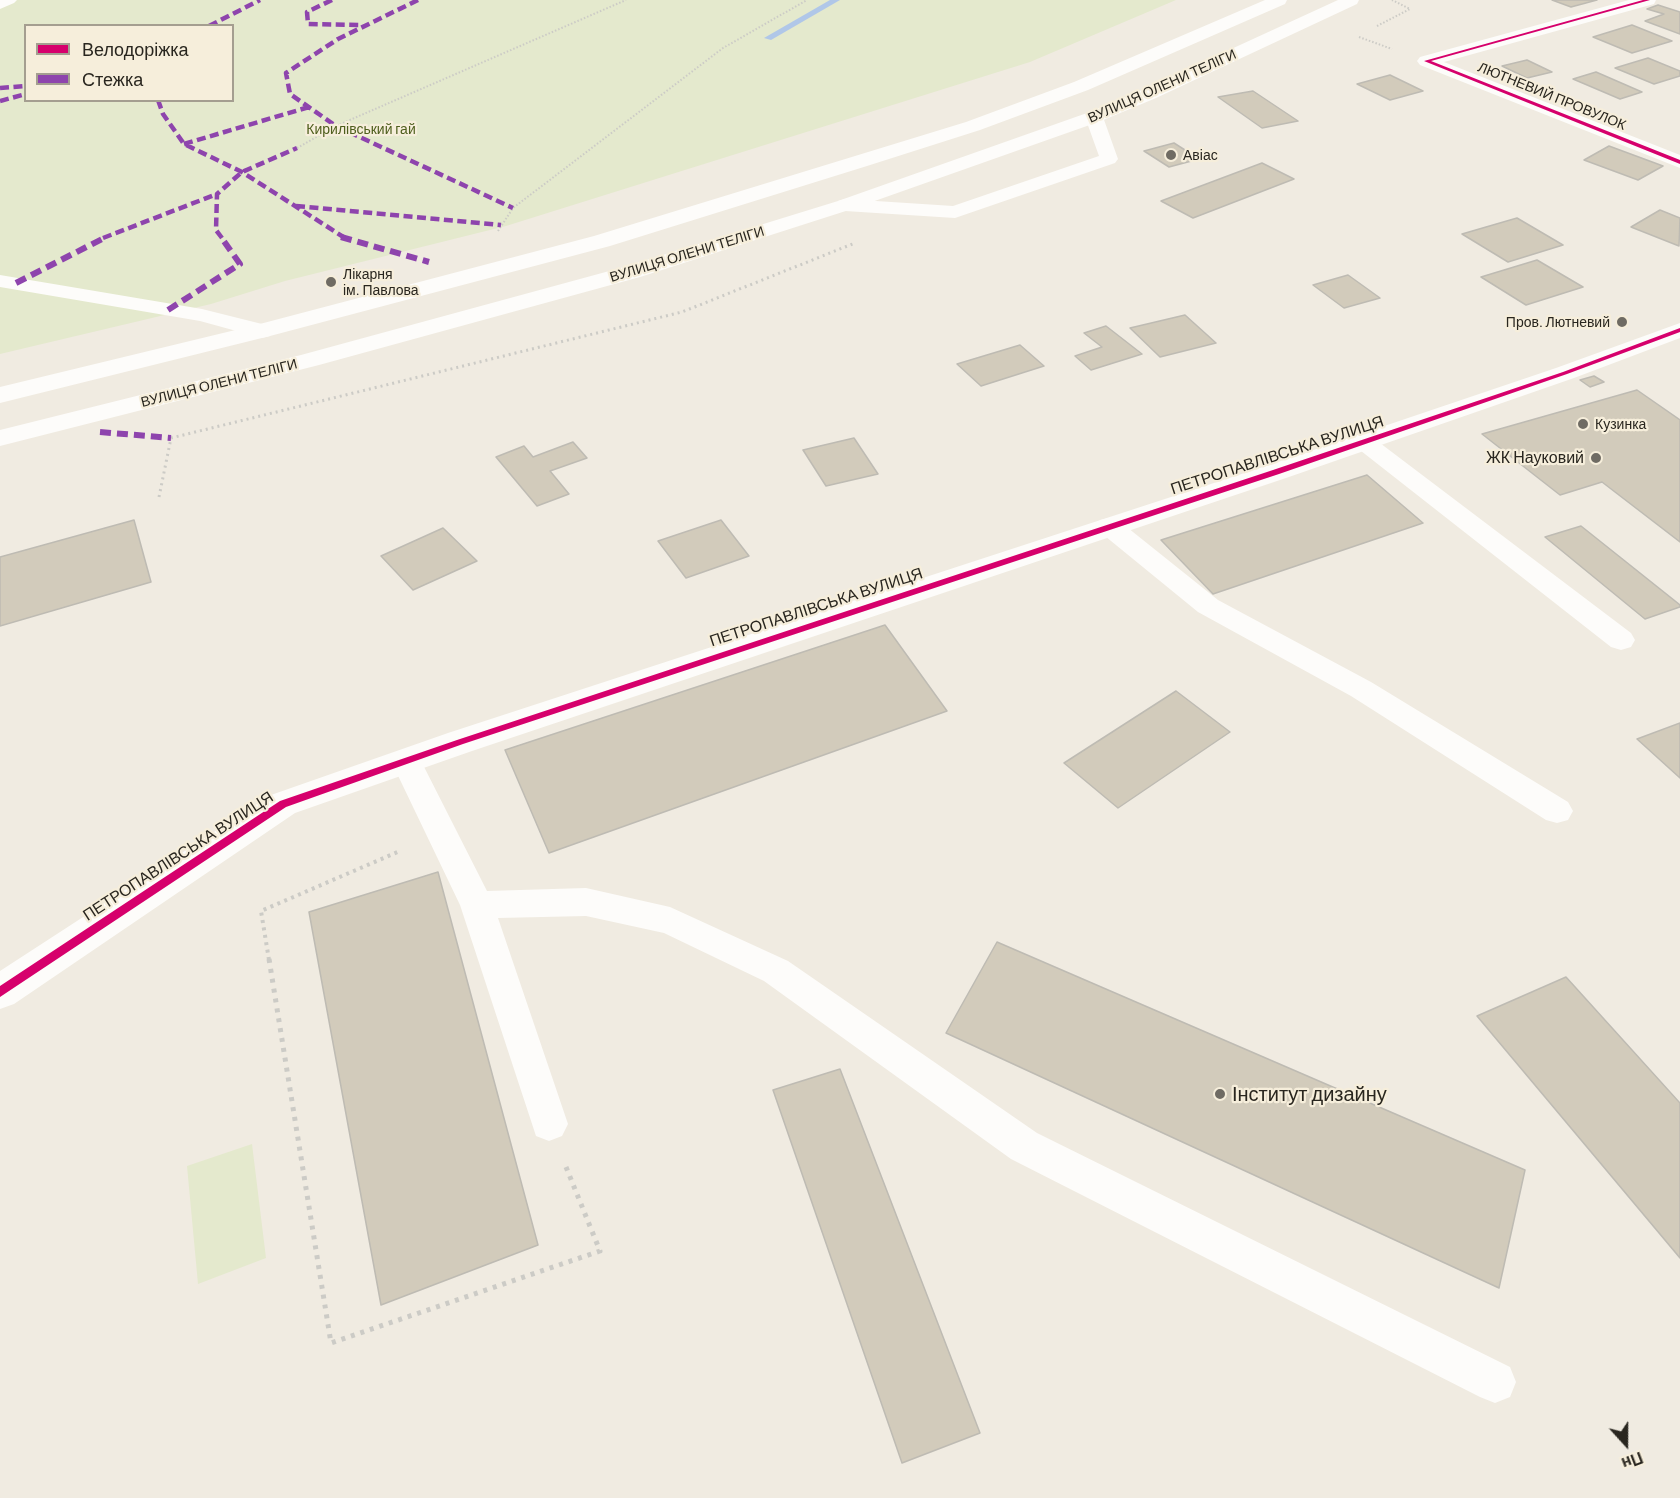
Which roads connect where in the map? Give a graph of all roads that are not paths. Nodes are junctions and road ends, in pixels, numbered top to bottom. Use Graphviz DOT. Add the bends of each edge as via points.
graph roads {
  1 [pos="9,0"];
  2 [pos="1279,0"];
  3 [pos="1351,0"];
  4 [pos="1648,0"];
  5 [pos="0,4"];
  6 [pos="1094,117"];
  7 [pos="1680,162"];
  8 [pos="845,205"];
  9 [pos="0,281"];
  10 [pos="1680,330"];
  11 [pos="262,331"];
  12 [pos="0,395"];
  13 [pos="0,438"];
  14 [pos="1364,442"];
  15 [pos="1109,526"];
  16 [pos="1621,640"];
  17 [pos="406,761"];
  18 [pos="1557,811"];
  19 [pos="477,905"];
  20 [pos="0,992"];
  21 [pos="549,1124"];
  22 [pos="1495,1382"];
  1 -- 5 [label="lane"];
  2 -- 11 [label="main road, ВУЛИЦЯ ОЛЕНИ ТЕЛІГИ" via="1081,86 939,137 602,241"];
  3 -- 6 [label="main road, ВУЛИЦЯ ОЛЕНИ ТЕЛІГИ"];
  4 -- 7 [label="main road, ЛЮТНЕВИЙ ПРОВУЛОК" via="1426,61"];
  6 -- 8 [label="main road, ВУЛИЦЯ ОЛЕНИ ТЕЛІГИ"];
  6 -- 8 [label="lane" via="1108,159 955,212"];
  8 -- 13 [label="main road, ВУЛИЦЯ ОЛЕНИ ТЕЛІГИ" via="621,275 310,360"];
  9 -- 11 [label="lane" via="202,315"];
  10 -- 14 [label="main road, ПЕТРОПАВЛІВСЬКА ВУЛИЦЯ"];
  11 -- 12 [label="main road, ВУЛИЦЯ ОЛЕНИ ТЕЛІГИ"];
  14 -- 15 [label="main road, ПЕТРОПАВЛІВСЬКА ВУЛИЦЯ"];
  14 -- 16 [label="lane"];
  15 -- 17 [label="main road, ПЕТРОПАВЛІВСЬКА ВУЛИЦЯ"];
  15 -- 18 [label="lane" via="1208,606 1361,689"];
  17 -- 19 [label="lane"];
  17 -- 20 [label="main road, ПЕТРОПАВЛІВСЬКА ВУЛИЦЯ" via="283,804"];
  19 -- 21 [label="lane"];
  19 -- 22 [label="lane" via="586,902 670,921 776,970 1024,1146"];
}
